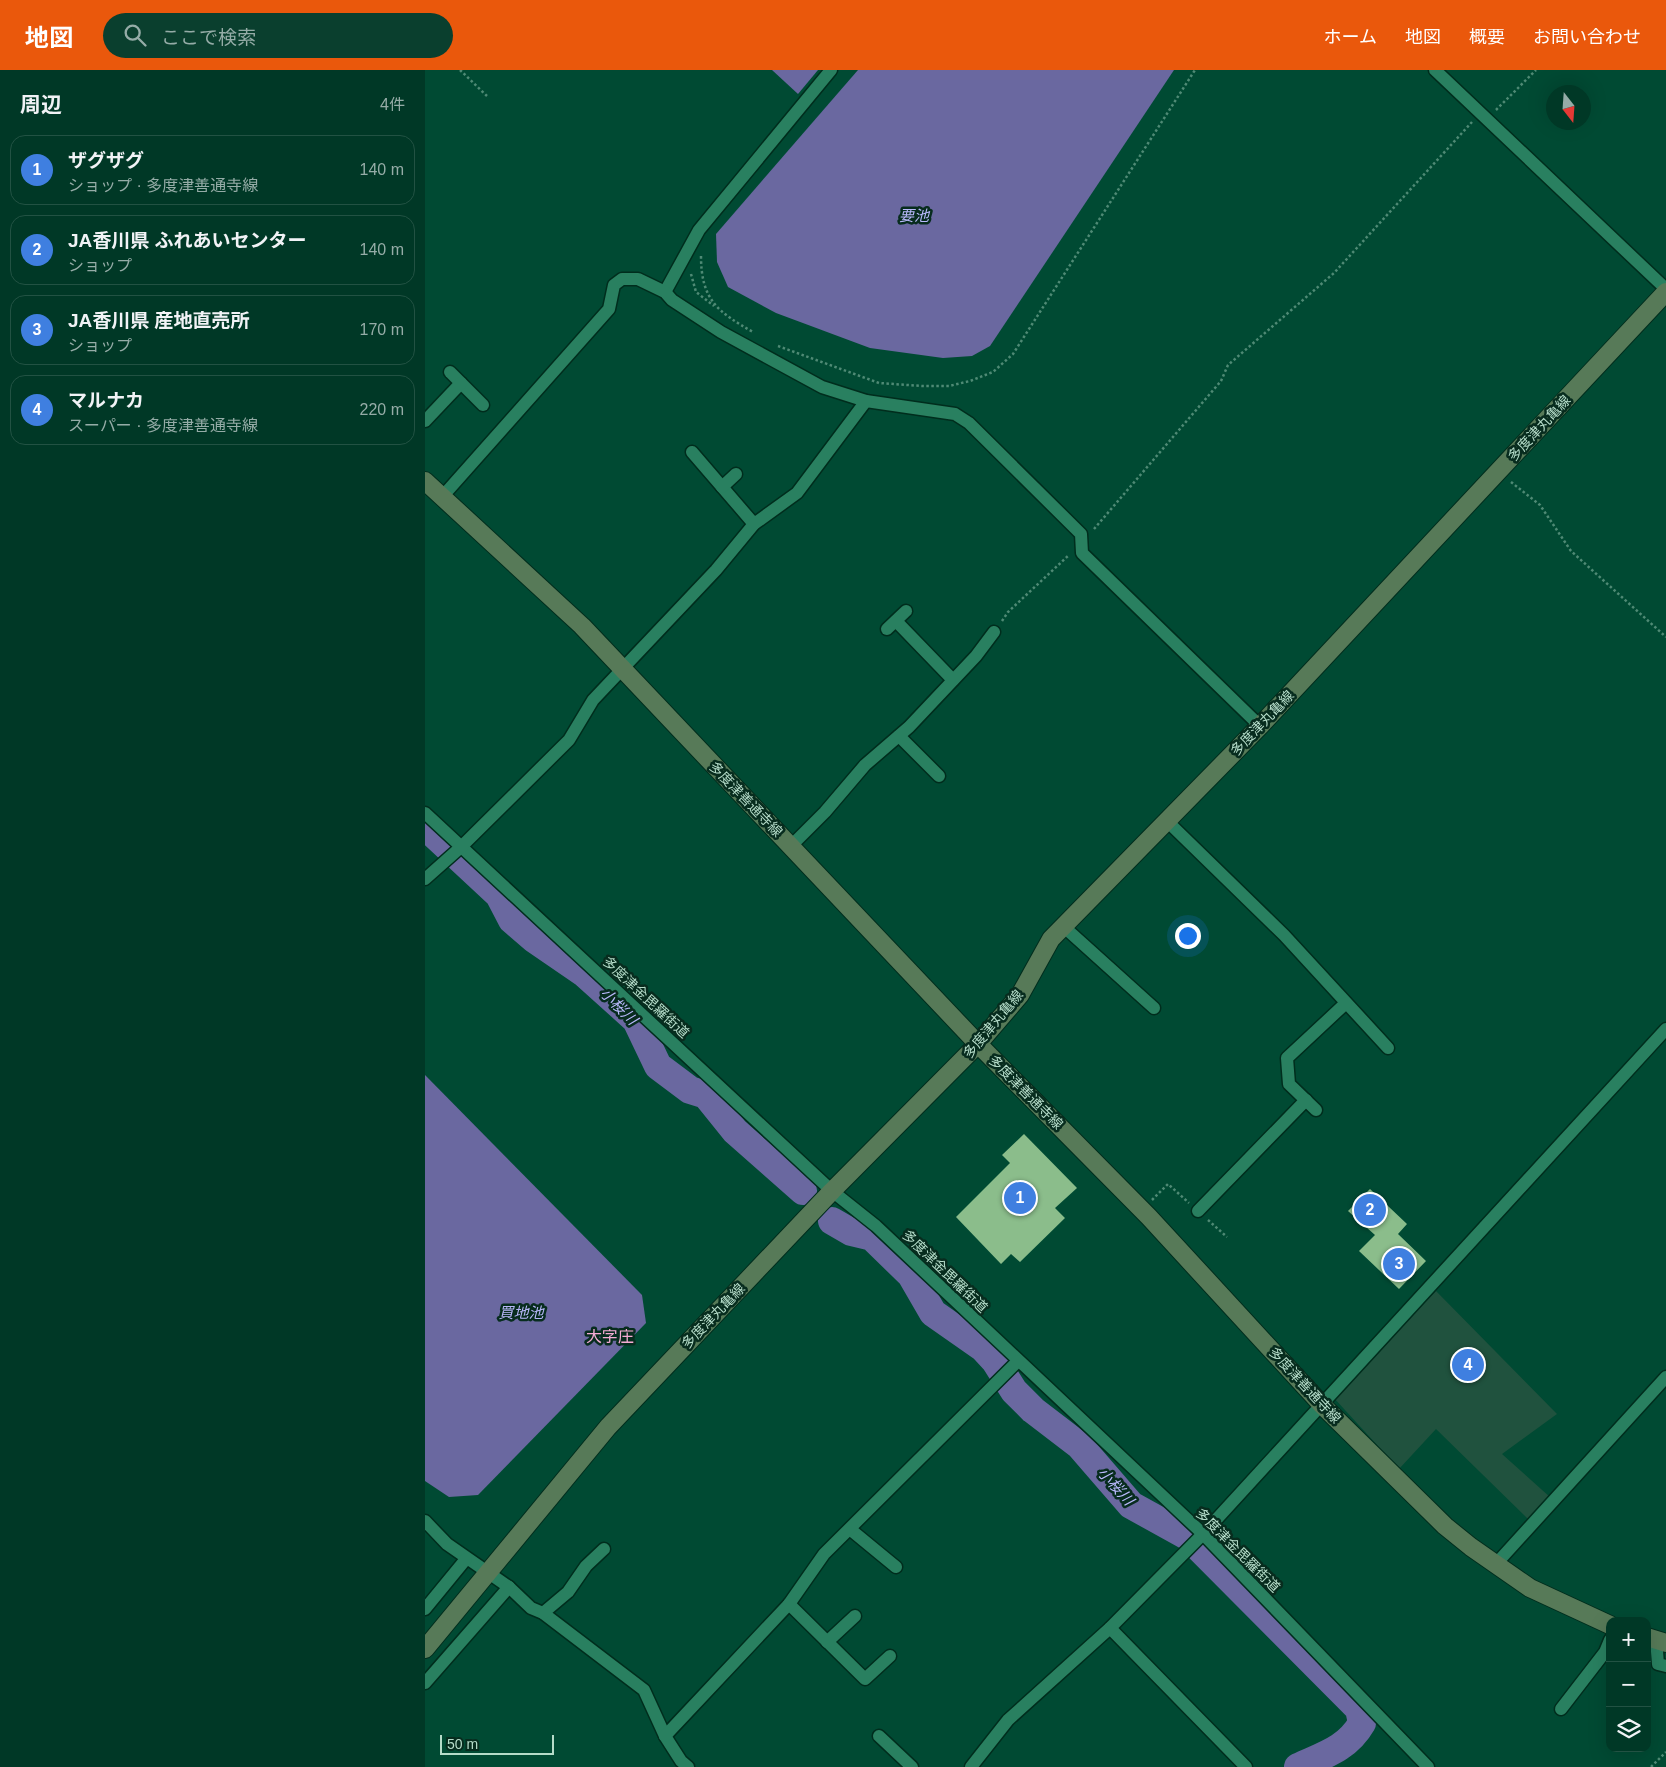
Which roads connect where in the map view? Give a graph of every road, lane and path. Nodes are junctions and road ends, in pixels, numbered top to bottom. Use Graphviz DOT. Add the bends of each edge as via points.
graph roads {
  1 [pos="460,70"];
  2 [pos="831,70"];
  3 [pos="1195,70"];
  4 [pos="1435,70"];
  5 [pos="1536,70"];
  6 [pos="487,96"];
  7 [pos="1483,117"];
  8 [pos="687,251"];
  9 [pos="701,252"];
  10 [pos="1666,291"];
  11 [pos="665,292"];
  12 [pos="717,309"];
  13 [pos="760,336"];
  14 [pos="775,345"];
  15 [pos="450,372"];
  16 [pos="461,383"];
  17 [pos="866,400"];
  18 [pos="483,405"];
  19 [pos="425,422"];
  20 [pos="692,452"];
  21 [pos="1499,471"];
  22 [pos="735,474"];
  23 [pos="425,481"];
  24 [pos="722,487"];
  25 [pos="443,497"];
  26 [pos="754,524"];
  27 [pos="1081,539"];
  28 [pos="906,611"];
  29 [pos="994,632"];
  30 [pos="1666,637"];
  31 [pos="623,669"];
  32 [pos="953,680"];
  33 [pos="1260,726"];
  34 [pos="899,736"];
  35 [pos="939,776"];
  36 [pos="425,812"];
  37 [pos="1167,820"];
  38 [pos="791,846"];
  39 [pos="461,847"];
  40 [pos="425,879"];
  41 [pos="1063,926"];
  42 [pos="1346,1003"];
  43 [pos="1154,1008"];
  44 [pos="1666,1029"];
  45 [pos="978,1044"];
  46 [pos="1388,1048"];
  47 [pos="1306,1100"];
  48 [pos="1316,1110"];
  49 [pos="832,1191"];
  50 [pos="1198,1211"];
  51 [pos="1014,1365"];
  52 [pos="1666,1377"];
  53 [pos="1321,1404"];
  54 [pos="425,1521"];
  55 [pos="851,1530"];
  56 [pos="1197,1541"];
  57 [pos="604,1549"];
  58 [pos="466,1559"];
  59 [pos="1495,1565"];
  60 [pos="896,1567"];
  61 [pos="487,1574"];
  62 [pos="509,1587"];
  63 [pos="789,1604"];
  64 [pos="425,1609"];
  65 [pos="543,1614"];
  66 [pos="855,1616"];
  67 [pos="1606,1623"];
  68 [pos="1110,1628"];
  69 [pos="1656,1640"];
  70 [pos="827,1642"];
  71 [pos="425,1649"];
  72 [pos="1606,1650"];
  73 [pos="891,1656"];
  74 [pos="1666,1666"];
  75 [pos="425,1683"];
  76 [pos="1561,1709"];
  77 [pos="665,1736"];
  78 [pos="879,1736"];
  79 [pos="1247,1749"];
  80 [pos="1666,1752"];
  81 [pos="1242,1763"];
  82 [pos="688,1767"];
  83 [pos="912,1767"];
  84 [pos="971,1767"];
  85 [pos="1427,1767"];
  86 [pos="1651,1767"];
  1 -- 6 [label="path"];
  2 -- 8 [label="street" via="699,230"];
  3 -- 14 [label="path" via="1013,354 993,372 949,386 879,383"];
  4 -- 7 [label="street"];
  5 -- 7 [label="path"];
  7 -- 10 [label="street"];
  7 -- 27 [label="path" via="1334,273 1228,365 1221,380 1098,524"];
  8 -- 11 [label="street"];
  8 -- 12 [label="path" via="695,292"];
  9 -- 12 [label="path" via="701,274 707,294"];
  10 -- 21 [label="main road, 多度津丸亀線"];
  11 -- 17 [label="street" via="721,332 797,373 822,386"];
  11 -- 25 [label="street" via="638,279 622,279 614,285 609,309"];
  12 -- 13 [label="path"];
  15 -- 16 [label="street"];
  16 -- 18 [label="street"];
  16 -- 19 [label="street"];
  17 -- 26 [label="street" via="797,494"];
  17 -- 27 [label="street" via="955,414 969,423"];
  20 -- 24 [label="street"];
  21 -- 30 [label="path" via="1540,505 1571,551"];
  21 -- 33 [label="main road, 多度津丸亀線"];
  22 -- 24 [label="street"];
  23 -- 25 [label="main road, 多度津善通寺線"];
  24 -- 26 [label="street"];
  25 -- 31 [label="main road, 多度津善通寺線"];
  26 -- 31 [label="street" via="716,570"];
  27 -- 29 [label="path" via="1008,612"];
  27 -- 33 [label="street" via="1082,554"];
  28 -- 32 [label="street" via="892,625"];
  29 -- 32 [label="street"];
  31 -- 38 [label="main road, 多度津善通寺線"];
  31 -- 39 [label="street" via="593,700 569,740"];
  32 -- 34 [label="street"];
  33 -- 37 [label="main road, 多度津丸亀線"];
  34 -- 35 [label="street"];
  34 -- 38 [label="street" via="865,765"];
  36 -- 39 [label="street, 多度津金毘羅街道"];
  37 -- 41 [label="main road, 多度津丸亀線"];
  37 -- 42 [label="street" via="1284,935"];
  38 -- 45 [label="main road, 多度津善通寺線"];
  39 -- 40 [label="street"];
  39 -- 49 [label="street, 多度津金毘羅街道"];
  41 -- 43 [label="street"];
  41 -- 45 [label="main road, 多度津丸亀線" via="1051,939 1020,995"];
  42 -- 46 [label="street"];
  42 -- 47 [label="street" via="1287,1058 1289,1084"];
  44 -- 53 [label="street"];
  45 -- 49 [label="main road, 多度津丸亀線"];
  45 -- 53 [label="main road, 多度津善通寺線" via="1149,1216"];
  47 -- 48 [label="street"];
  47 -- 50 [label="street"];
  49 -- 51 [label="street, 多度津金毘羅街道" via="876,1226"];
  49 -- 61 [label="main road, 多度津丸亀線" via="608,1427"];
  51 -- 55 [label="street"];
  51 -- 56 [label="street, 多度津金毘羅街道"];
  52 -- 59 [label="street"];
  53 -- 56 [label="street"];
  53 -- 59 [label="main road, 多度津善通寺線" via="1445,1526"];
  54 -- 58 [label="street"];
  55 -- 60 [label="street"];
  55 -- 63 [label="street" via="824,1554"];
  56 -- 68 [label="street"];
  56 -- 85 [label="street, 多度津金毘羅街道"];
  57 -- 65 [label="street" via="586,1566 568,1592"];
  58 -- 61 [label="street"];
  58 -- 64 [label="street"];
  59 -- 67 [label="main road, 多度津善通寺線" via="1530,1588"];
  61 -- 62 [label="street"];
  61 -- 71 [label="main road, 多度津丸亀線"];
  62 -- 65 [label="street" via="531,1608"];
  62 -- 75 [label="street"];
  63 -- 70 [label="street"];
  63 -- 77 [label="street"];
  65 -- 77 [label="street" via="644,1690"];
  66 -- 70 [label="street"];
  68 -- 81 [label="street"];
  68 -- 84 [label="street" via="1008,1720"];
  69 -- 74 [label="street" via="1658,1664"];
  70 -- 73 [label="street" via="865,1680"];
  72 -- 76 [label="street"];
  77 -- 82 [label="street"];
  78 -- 83 [label="street"];
  79 -- 81 [label="street"];
  80 -- 86 [label="path"];
}
